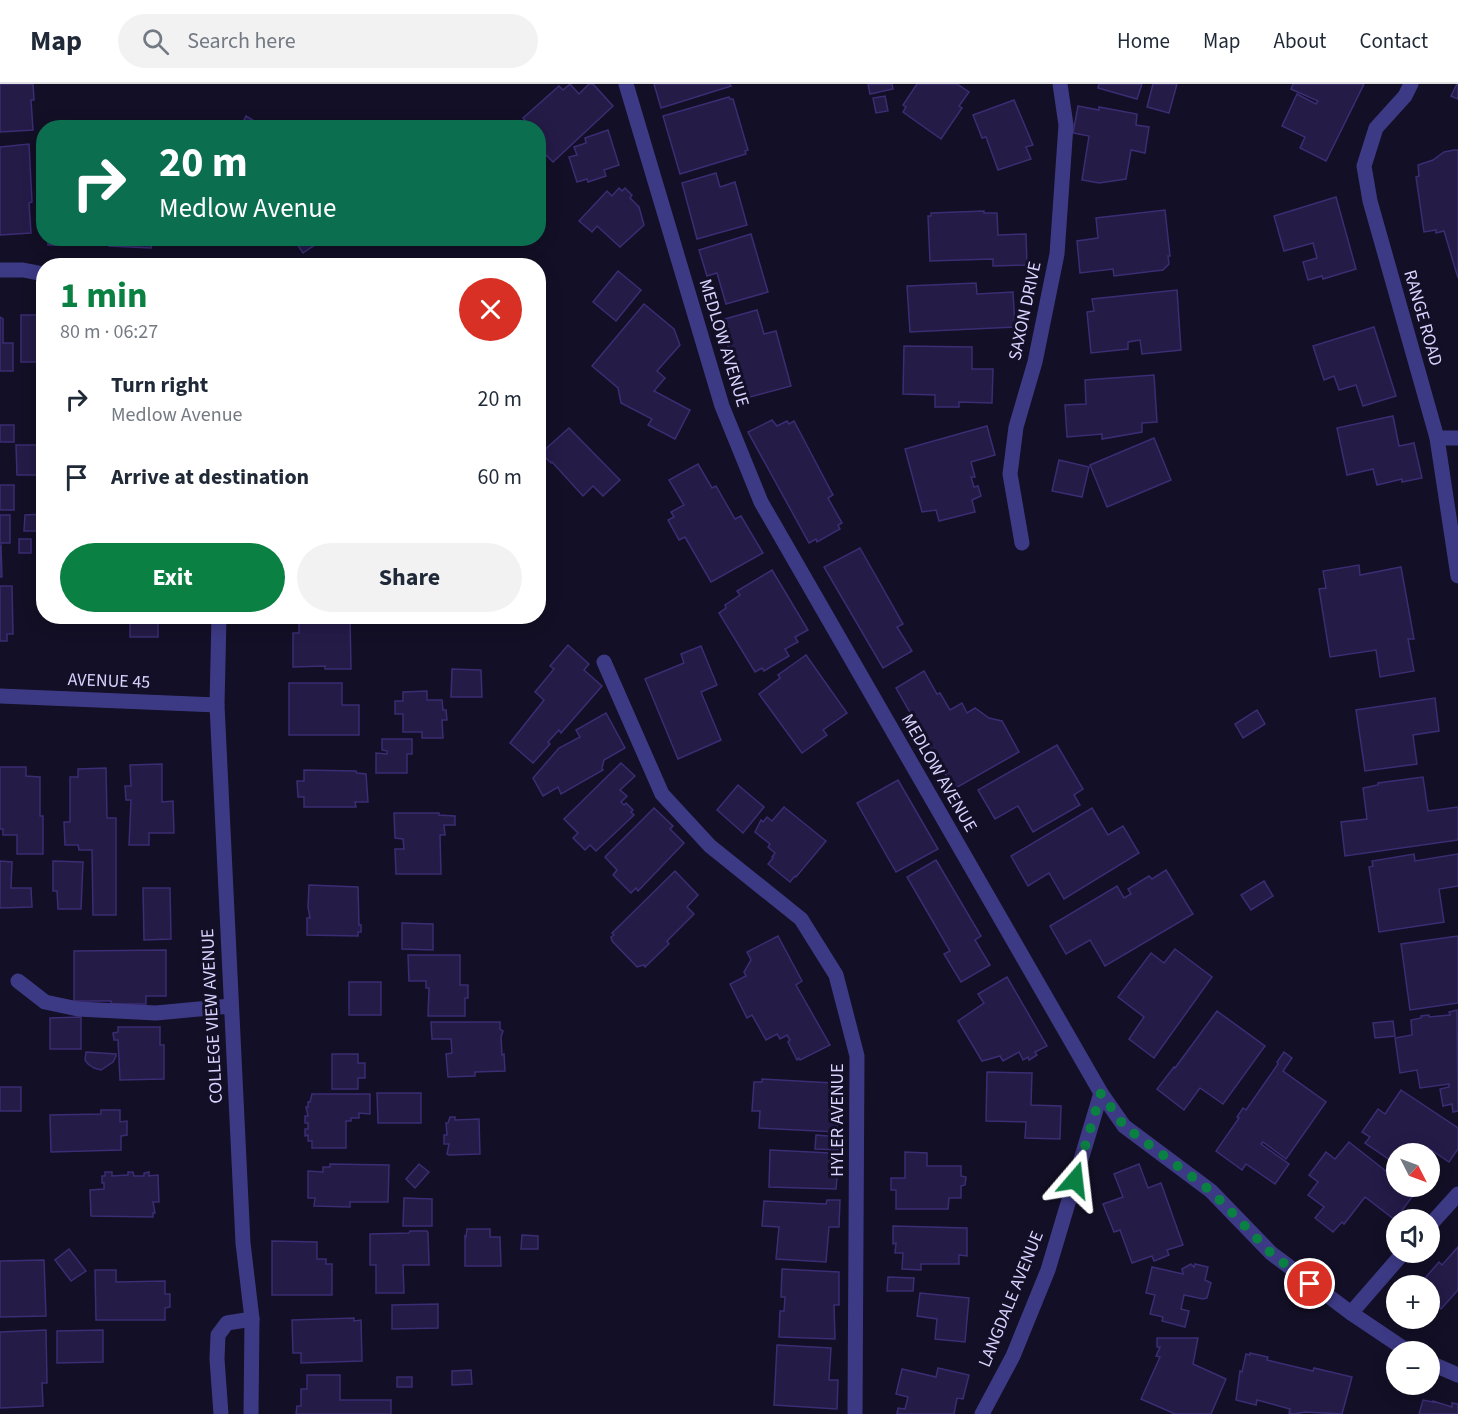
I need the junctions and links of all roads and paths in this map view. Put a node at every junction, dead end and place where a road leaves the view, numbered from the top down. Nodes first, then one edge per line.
1 (626, 84) edge
2 (1060, 84) edge
3 (1411, 84) edge
4 (0, 270) edge
5 (36, 272) edge
6 (1437, 438) junction
7 (1458, 438) edge
8 (1022, 543) dead end
9 (1458, 576) edge
10 (219, 624) edge
11 (604, 662) dead end
12 (0, 696) edge
13 (217, 705) junction
14 (18, 981) dead end
15 (231, 1006) junction
16 (1101, 1093) junction
17 (1458, 1194) edge
18 (1440, 1214) edge
19 (1394, 1263) edge
20 (1351, 1313) junction
21 (252, 1319) junction
22 (1393, 1341) edge
23 (1440, 1367) edge
24 (1458, 1375) edge
25 (221, 1414) edge
26 (251, 1414) edge
27 (855, 1414) edge
28 (982, 1414) edge

1 - 16 street, MEDLOW AVENUE
2 - 8 street, SAXON DRIVE
3 - 6 street, RANGE ROAD
4 - 5 street
6 - 7 street
6 - 9 street, RANGE ROAD
10 - 13 street, COLLEGE VIEW AVENUE
11 - 27 street, HYLER AVENUE
12 - 13 street, AVENUE 45
13 - 15 street, COLLEGE VIEW AVENUE
14 - 15 street
15 - 21 street, COLLEGE VIEW AVENUE
16 - 20 street, MEDLOW AVENUE
16 - 28 street, LANGDALE AVENUE
17 - 18 street
19 - 20 street
20 - 22 street, MEDLOW AVENUE
21 - 25 street
21 - 26 street, COLLEGE VIEW AVENUE
23 - 24 street

